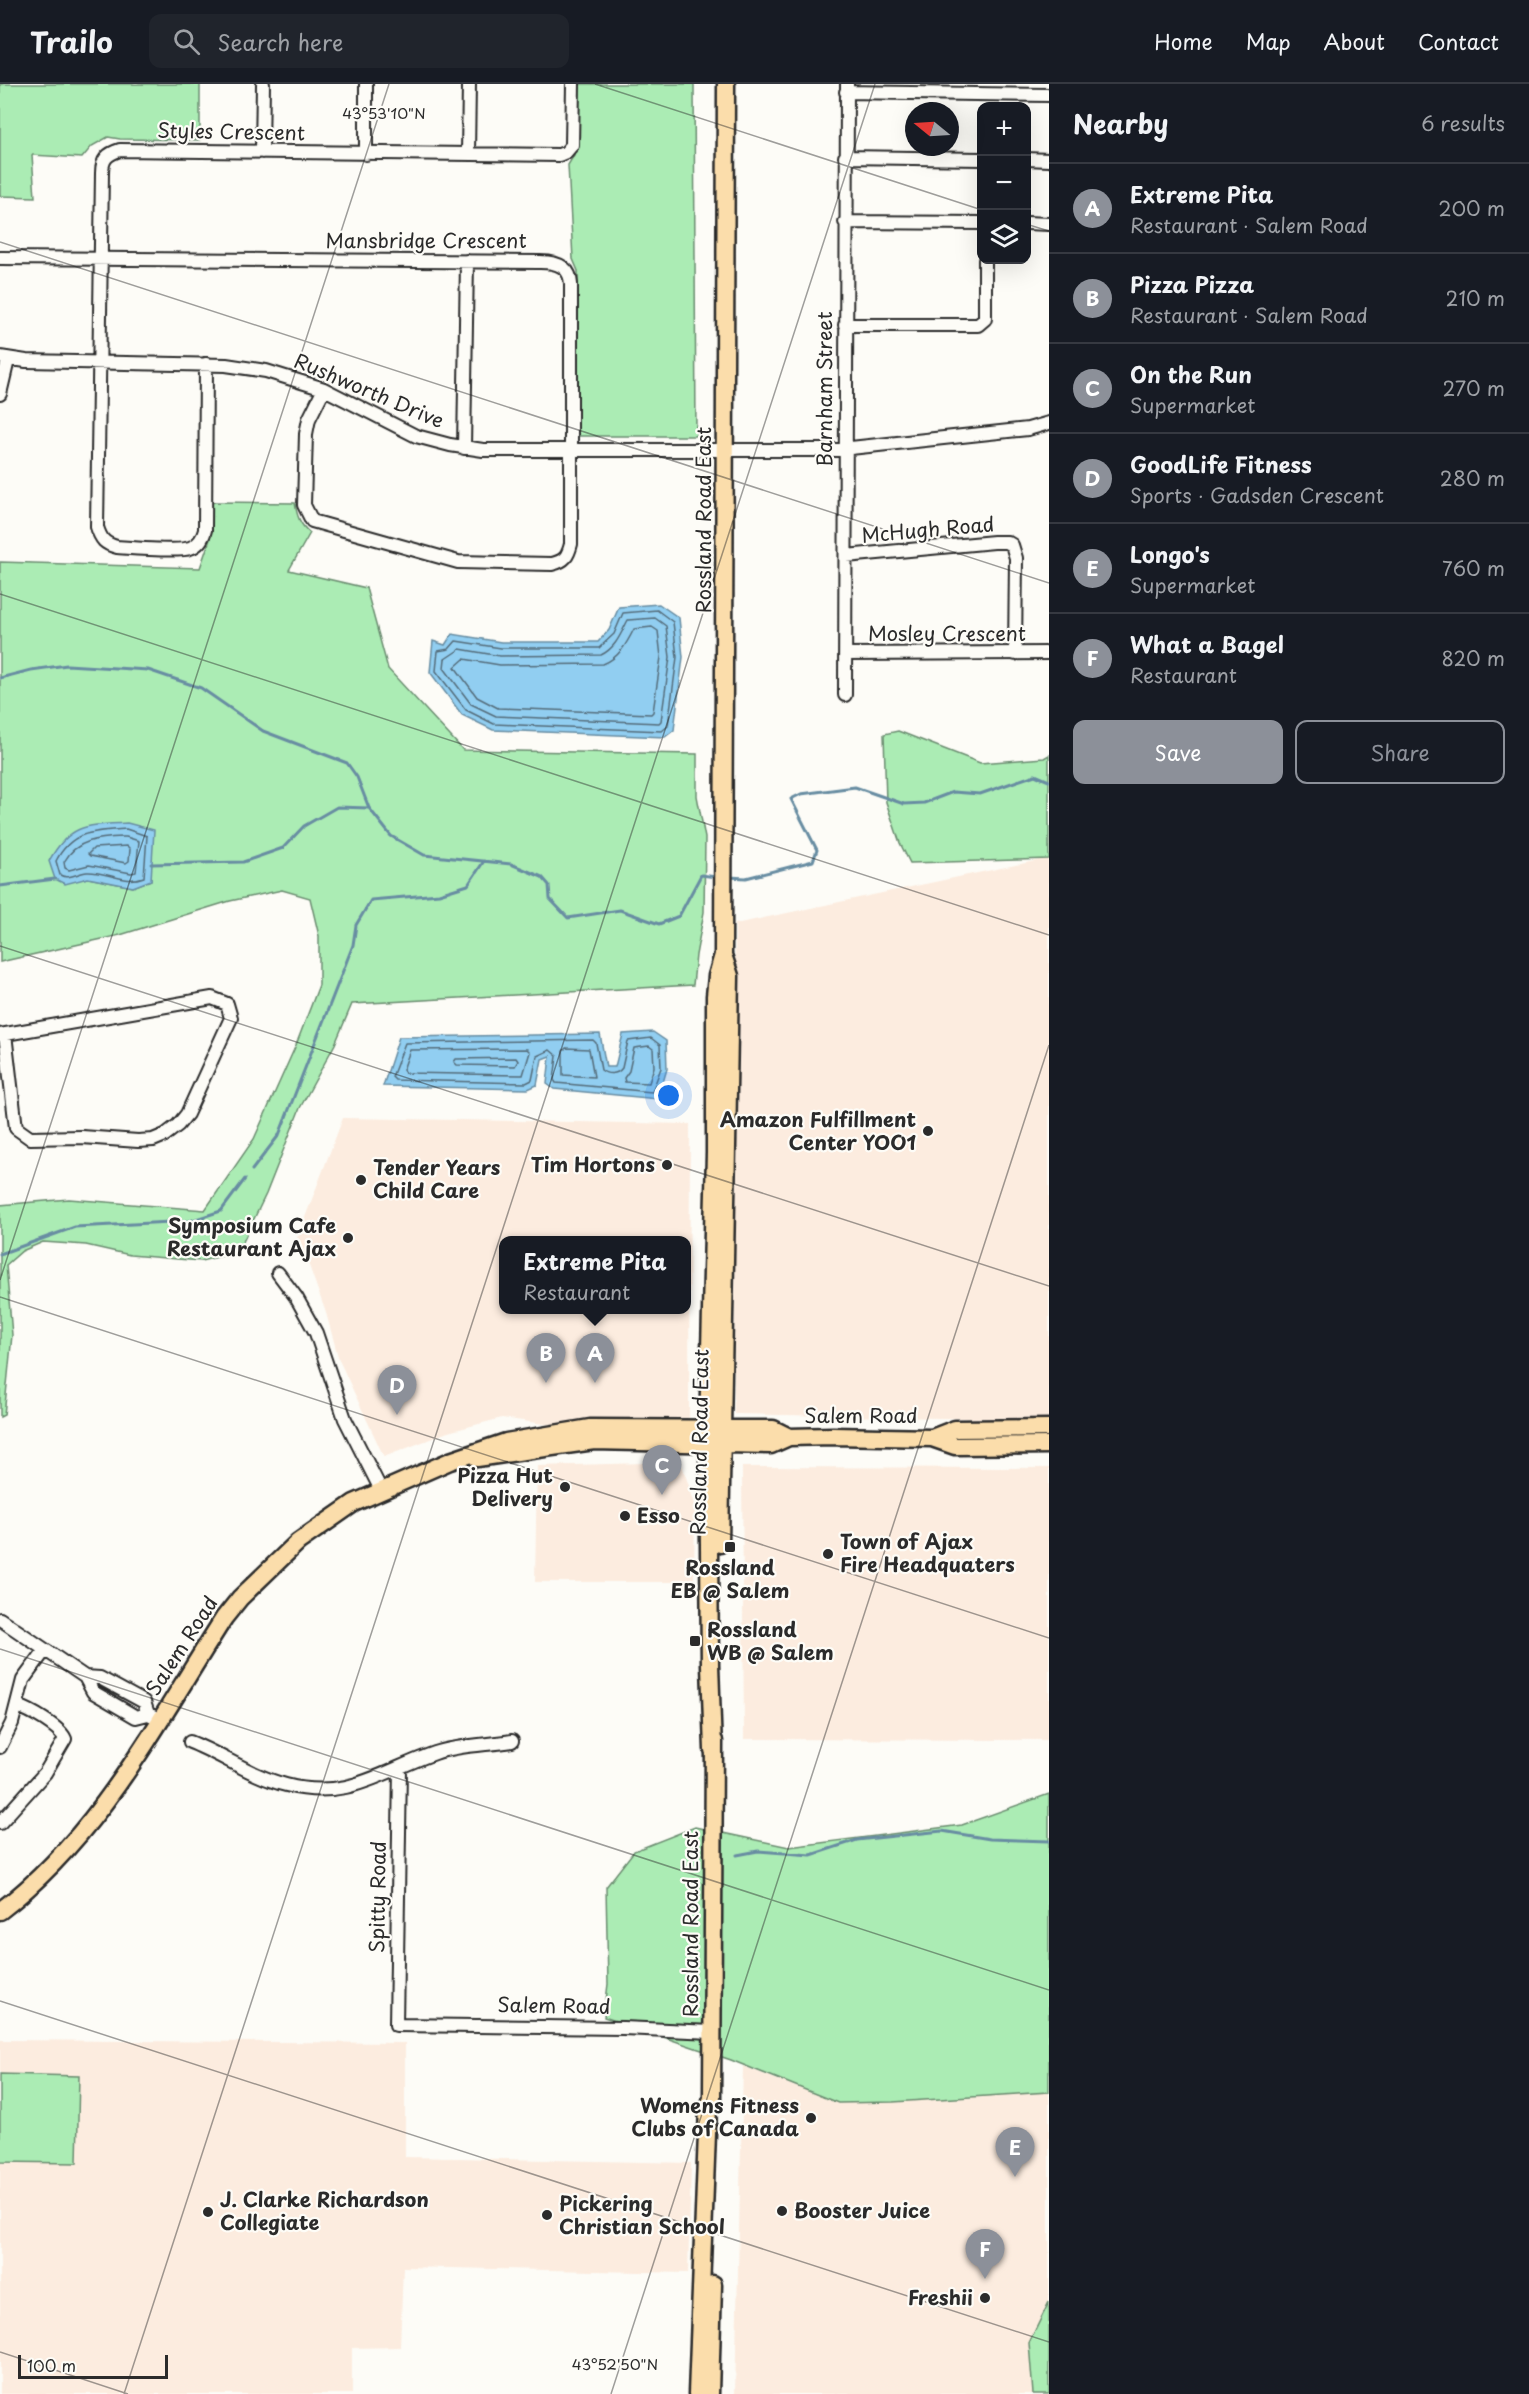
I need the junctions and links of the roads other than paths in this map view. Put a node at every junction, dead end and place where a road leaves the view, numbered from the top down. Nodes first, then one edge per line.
1 (263, 84) edge
2 (366, 84) edge
3 (469, 84) edge
4 (573, 84) edge
5 (726, 84) edge
6 (847, 88) edge
7 (1049, 95) edge
8 (262, 152) junction
9 (366, 154) junction
10 (468, 154) junction
11 (845, 157) junction
12 (977, 159) edge
13 (1031, 159) edge
14 (1049, 160) edge
15 (845, 222) junction
16 (977, 223) edge
17 (1031, 223) edge
18 (1049, 224) edge
19 (0, 258) edge
20 (101, 258) junction
21 (467, 261) junction
22 (985, 264) edge
23 (845, 325) junction
24 (4, 358) edge
25 (100, 363) junction
26 (206, 364) junction
27 (324, 389) junction
28 (0, 394) edge
29 (1048, 425) edge
30 (464, 448) junction
31 (845, 449) junction
32 (570, 450) junction
33 (725, 451) junction
34 (846, 556) junction
35 (1049, 653) edge
36 (845, 654) junction
37 (1015, 654) junction
38 (845, 694) dead end
39 (2, 1034) edge
40 (278, 1273) dead end
41 (1049, 1428) edge
42 (715, 1436) junction
43 (932, 1438) junction
44 (1049, 1445) edge
45 (381, 1490) junction
46 (0, 1619) edge
47 (45, 1650) junction
48 (17, 1706) junction
49 (154, 1717) junction
50 (512, 1741) dead end
51 (190, 1742) dead end
52 (0, 1747) edge
53 (400, 1768) junction
54 (0, 1823) edge
55 (0, 1911) edge
56 (396, 2025) joint
57 (712, 2032) junction
58 (711, 2099) junction
59 (697, 2394) edge
60 (710, 2394) edge

1 - 8 street
2 - 9 street
3 - 10 street
4 - 10 street, Styles Crescent
5 - 33 main road, Rossland Road East
6 - 7 street
6 - 11 street, Barnham Street
8 - 9 street, Styles Crescent
8 - 20 street, Styles Crescent
9 - 10 street, Styles Crescent
11 - 12 street
11 - 15 street, Barnham Street
13 - 14 street
15 - 16 street
15 - 23 street, Barnham Street
17 - 18 street
19 - 20 street, Mansbridge Crescent
20 - 21 street, Mansbridge Crescent
20 - 25 street, Styles Crescent
21 - 30 street
21 - 32 street, Mansbridge Crescent
22 - 23 street
23 - 31 street, Barnham Street
24 - 25 street, Rushworth Drive
24 - 28 street
25 - 26 street, Rushworth Drive
25 - 26 street, Styles Crescent
26 - 27 street, Rushworth Drive
27 - 30 street, Rushworth Drive
27 - 32 street
29 - 31 street, Rushworth Drive
30 - 32 street, Rushworth Drive
31 - 33 street, Rushworth Drive
31 - 34 street, Barnham Street
32 - 33 street, Rushworth Drive
33 - 42 main road, Rossland Road East
34 - 36 street, Barnham Street
34 - 37 street, McHugh Road
35 - 37 street, Mosley Crescent
36 - 37 street, Mosley Crescent
36 - 38 street, Barnham Street
39 - 39 street
40 - 45 street
41 - 43 main road, Salem Road
42 - 43 main road, Salem Road
42 - 45 main road, Salem Road
42 - 57 main road, Rossland Road East
43 - 44 main road, Salem Road
45 - 49 main road, Salem Road
46 - 47 street
47 - 48 street
47 - 49 street
48 - 52 street
48 - 54 street
49 - 55 main road, Salem Road
50 - 53 street
51 - 53 street
53 - 56 street, Spitty Road
56 - 57 street, Salem Road
57 - 58 main road, Rossland Road East
58 - 59 main road, Rossland Road East
58 - 60 main road, Rossland Road East

